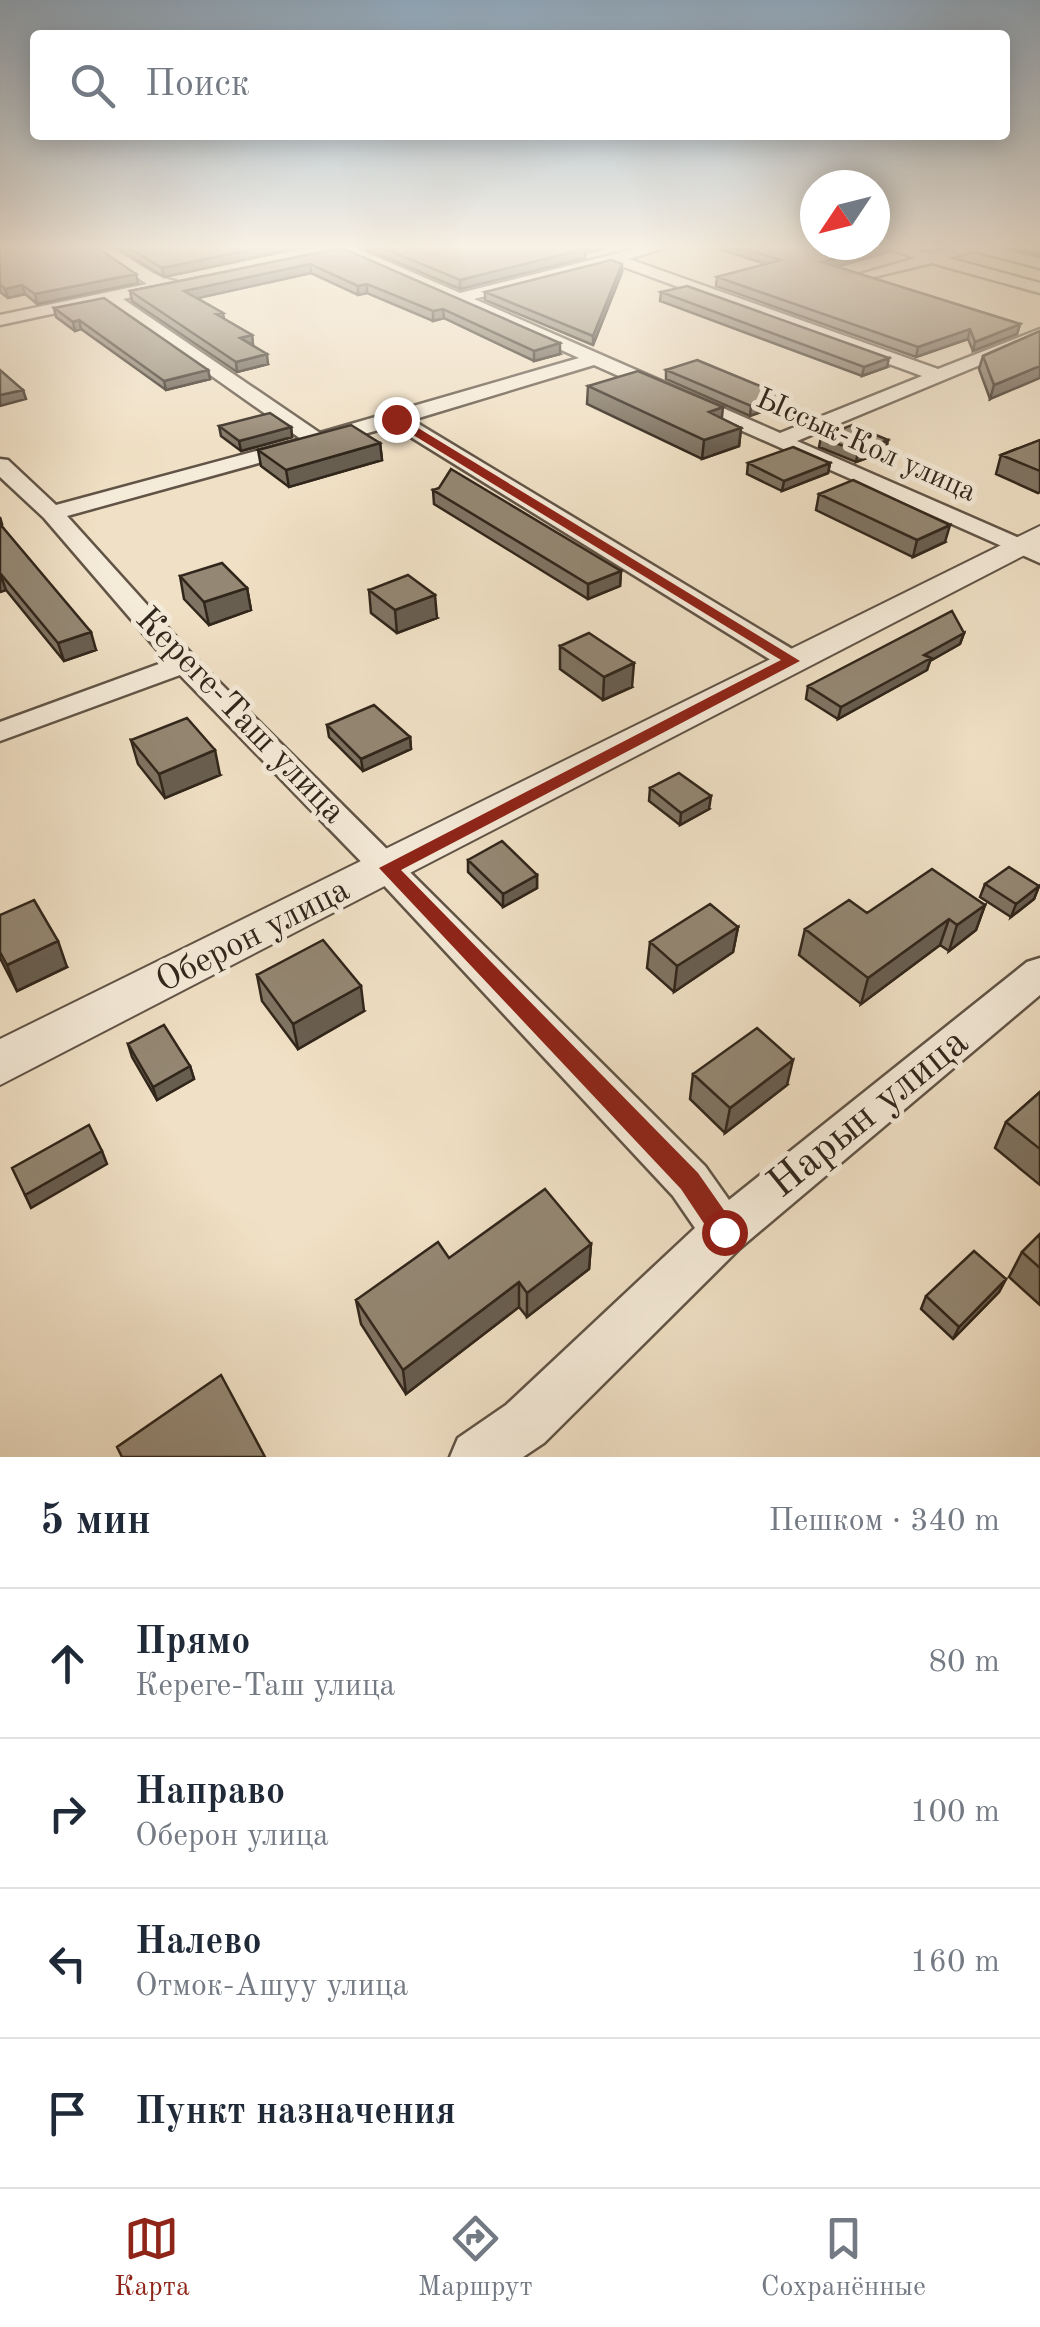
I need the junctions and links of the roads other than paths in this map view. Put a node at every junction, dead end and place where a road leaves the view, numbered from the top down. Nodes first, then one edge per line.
1 (32, 313) edge
2 (133, 313) edge
3 (493, 313) edge
4 (765, 313) edge
5 (0, 320) edge
6 (1040, 334) edge
7 (596, 359) junction
8 (939, 376) junction
9 (396, 419) junction
10 (316, 440) junction
11 (779, 441) junction
12 (0, 465) edge
13 (52, 513) junction
14 (1033, 546) edge
15 (792, 661) junction
16 (185, 664) junction
17 (0, 732) edge
18 (389, 868) junction
19 (1040, 974) edge
20 (0, 1063) edge
21 (724, 1232) junction
22 (477, 1457) edge

1 - 5 street
2 - 10 street
3 - 7 street, Ыссык-Кол улица
4 - 8 street
6 - 8 street
7 - 9 street
7 - 11 street, Ыссык-Кол улица
8 - 11 street
9 - 10 street
9 - 15 street
10 - 13 street
11 - 14 street, Ыссык-Кол улица
12 - 13 street, Кереге-Таш улица
13 - 16 street, Кереге-Таш улица
14 - 15 street, Оберон улица
15 - 18 street, Оберон улица
16 - 17 street
16 - 18 street, Кереге-Таш улица
18 - 20 street, Оберон улица
18 - 21 street, Кереге-Таш улица
19 - 21 street, Нарын улица
21 - 22 street, Нарын улица

